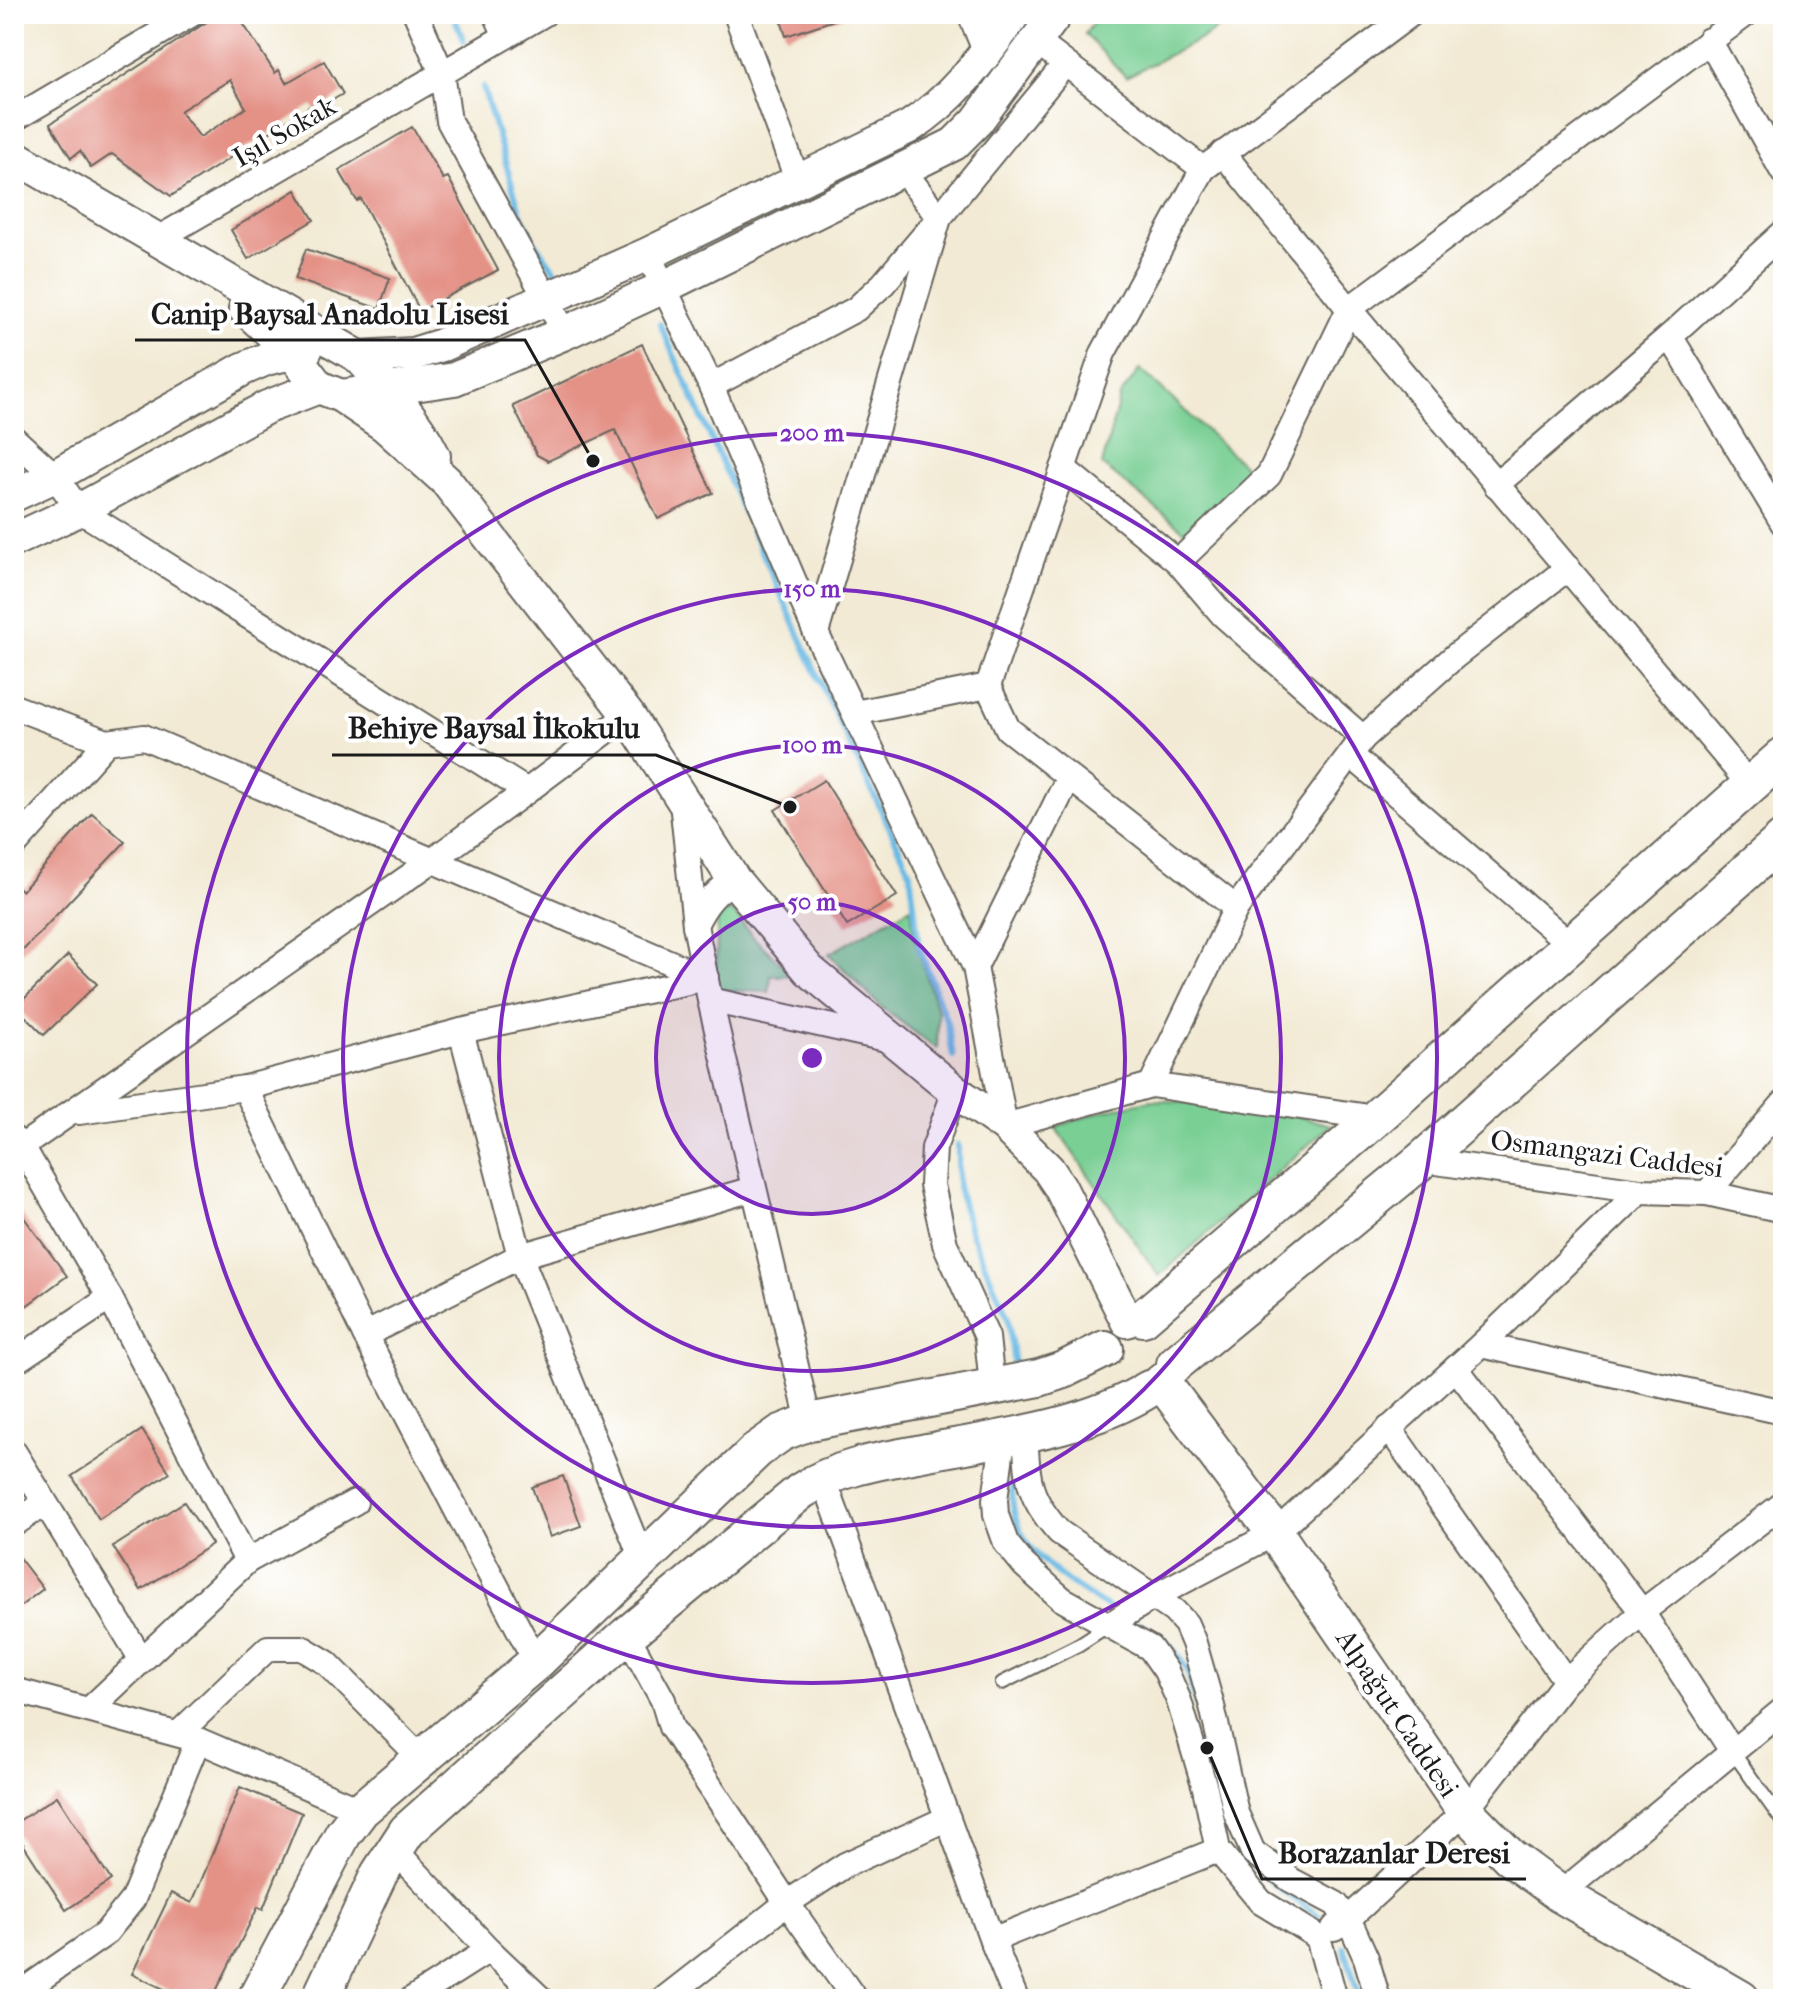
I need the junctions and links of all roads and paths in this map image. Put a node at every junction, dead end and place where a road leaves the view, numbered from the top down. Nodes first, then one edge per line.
1 (192, 14) edge
2 (416, 14) edge
3 (544, 14) edge
4 (736, 14) edge
5 (970, 14) edge
6 (1014, 14) edge
7 (1056, 14) edge
8 (1411, 14) edge
9 (1746, 14) edge
10 (501, 25) edge
11 (1709, 40) junction
12 (1036, 41) junction
13 (986, 53) junction
14 (1065, 64) junction
15 (442, 73) junction
16 (14, 119) edge
17 (1223, 153) junction
18 (14, 156) edge
19 (1203, 169) junction
20 (903, 170) junction
21 (1783, 172) edge
22 (797, 179) junction
23 (939, 218) junction
24 (1783, 233) edge
25 (156, 240) junction
26 (648, 254) junction
27 (664, 287) junction
28 (238, 296) junction
29 (546, 300) junction
30 (1349, 309) junction
31 (565, 333) junction
32 (1670, 336) junction
33 (291, 351) junction
34 (348, 352) junction
35 (243, 369) junction
36 (454, 379) junction
37 (711, 386) junction
38 (390, 390) junction
39 (330, 391) junction
40 (14, 439) edge
41 (426, 439) junction
42 (1063, 468) junction
43 (55, 476) junction
44 (446, 481) junction
45 (1496, 485) junction
46 (14, 495) edge
47 (79, 510) junction
48 (1783, 523) edge
49 (14, 540) edge
50 (1178, 562) junction
51 (1568, 568) junction
52 (816, 633) junction
53 (988, 686) junction
54 (14, 707) edge
55 (855, 713) junction
56 (628, 715) junction
57 (107, 742) junction
58 (1358, 747) junction
59 (1783, 756) edge
60 (1069, 777) junction
61 (1750, 785) junction
62 (527, 791) junction
63 (682, 800) junction
64 (1783, 839) edge
65 (14, 846) edge
66 (433, 860) junction
67 (734, 880) junction
68 (1236, 908) junction
69 (695, 925) junction
70 (1570, 944) junction
71 (975, 967) junction
72 (708, 989) junction
73 (461, 1031) junction
74 (891, 1040) junction
75 (1151, 1085) junction
76 (245, 1088) junction
77 (955, 1091) junction
78 (1783, 1104) edge
79 (73, 1113) junction
80 (1376, 1118) junction
81 (1005, 1126) junction
82 (16, 1151) edge
83 (1422, 1160) junction
84 (753, 1189) junction
85 (1640, 1191) junction
86 (1707, 1193) junction
87 (1783, 1210) edge
88 (520, 1256) junction
89 (110, 1298) junction
90 (1125, 1329) junction
91 (365, 1335) junction
92 (1481, 1345) junction
93 (14, 1362) edge
94 (1456, 1368) junction
95 (1162, 1378) junction
96 (992, 1385) junction
97 (1783, 1412) edge
98 (809, 1422) junction
99 (1389, 1428) junction
100 (1013, 1435) junction
101 (14, 1452) edge
102 (823, 1477) junction
103 (355, 1502) dead end
104 (45, 1503) junction
105 (1783, 1504) edge
106 (14, 1524) edge
107 (1275, 1533) junction
108 (247, 1561) junction
109 (643, 1561) junction
110 (1153, 1597) junction
111 (1642, 1612) junction
112 (1109, 1625) junction
113 (627, 1635) junction
114 (142, 1660) junction
115 (536, 1662) junction
116 (1566, 1681) junction
117 (1002, 1683) dead end
118 (14, 1690) edge
119 (90, 1709) junction
120 (1783, 1710) edge
121 (188, 1737) junction
122 (1732, 1751) junction
123 (422, 1759) junction
124 (361, 1810) junction
125 (1465, 1811) junction
126 (948, 1818) junction
127 (1783, 1822) edge
128 (394, 1849) junction
129 (1218, 1850) junction
130 (1560, 1894) junction
131 (787, 1903) junction
132 (1347, 1920) junction
133 (1318, 1937) junction
134 (992, 1940) junction
135 (489, 1950) junction
136 (14, 1997) edge
137 (852, 1998) edge
138 (256, 1999) edge
139 (320, 1999) edge
140 (412, 1999) edge
141 (541, 1999) edge
142 (664, 1999) edge
143 (1016, 1999) edge
144 (1335, 1999) edge
145 (1378, 1999) edge
146 (1741, 1999) edge

1 - 16 street
2 - 15 street
3 - 10 street, Işıl Sokak
4 - 22 street
5 - 13 street
6 - 13 main road
7 - 12 main road
8 - 17 street
9 - 11 street
10 - 15 street, Işıl Sokak
11 - 21 street
11 - 30 street
12 - 14 street
12 - 20 main road
13 - 22 main road
14 - 19 street
14 - 23 street
15 - 25 street, Işıl Sokak
15 - 29 street
17 - 19 street
17 - 30 street
18 - 25 main road
19 - 42 street
20 - 23 street
20 - 27 main road
22 - 26 main road
23 - 37 street
23 - 52 street
24 - 32 street
25 - 28 main road
26 - 27 street
26 - 29 main road
27 - 31 main road
27 - 37 street
28 - 33 main road
28 - 34 main road
28 - 35 main road
29 - 31 street
29 - 34 main road
30 - 45 street
30 - 50 street
31 - 36 main road
32 - 45 street
32 - 48 street
33 - 34 main road
33 - 35 main road
33 - 39 main road
34 - 38 main road
35 - 43 main road
36 - 38 main road
36 - 41 main road
37 - 52 street
38 - 39 main road
38 - 41 main road
39 - 44 main road
39 - 47 main road
40 - 43 street
41 - 44 main road
42 - 50 street
42 - 53 street
43 - 46 main road
43 - 47 street
44 - 56 main road
45 - 51 street
47 - 49 main road
47 - 62 street
50 - 58 street
51 - 58 street
51 - 61 street
52 - 55 street
53 - 55 street
53 - 60 street
54 - 57 street
55 - 71 street
56 - 62 street
56 - 63 main road
57 - 65 street
57 - 66 street
58 - 68 street
58 - 70 street
59 - 61 main road
60 - 68 street
60 - 71 street
61 - 70 main road
62 - 66 street
63 - 67 main road
63 - 69 street
64 - 83 main road
66 - 72 street
66 - 79 street
67 - 69 street
67 - 74 main road
68 - 75 street
69 - 72 street
70 - 80 main road
71 - 81 street
72 - 73 street
72 - 74 street
72 - 84 street
73 - 76 street
73 - 88 street
74 - 77 main road
75 - 80 street
75 - 81 street
76 - 79 street
76 - 91 street
77 - 81 main road
77 - 96 street
78 - 86 street
79 - 82 street
80 - 90 main road
81 - 90 main road
82 - 89 street
83 - 85 street, Osmangazi Caddesi
83 - 95 main road
84 - 88 street
84 - 98 street
85 - 86 street, Osmangazi Caddesi
85 - 92 street
86 - 87 street, Osmangazi Caddesi
88 - 91 street
88 - 109 street
89 - 93 street
89 - 108 street
90 - 95 main road
90 - 95 main road
90 - 96 main road
91 - 115 street
92 - 94 street
92 - 97 street
94 - 99 street
94 - 111 street
95 - 100 main road
95 - 107 main road, Alpağut Caddesi
96 - 98 main road
98 - 109 main road
99 - 107 street
99 - 116 street
100 - 102 main road
100 - 110 street
100 - 112 street
101 - 104 street
102 - 113 main road
102 - 126 street
103 - 108 street
104 - 106 street
104 - 114 street
105 - 111 street
107 - 110 street
107 - 125 main road, Alpağut Caddesi
108 - 114 street
109 - 115 main road
110 - 112 street
110 - 132 street
111 - 116 street
111 - 122 street
112 - 117 lane
112 - 129 street
113 - 128 main road
113 - 131 street
114 - 119 street
115 - 123 main road
116 - 125 street
118 - 119 street
119 - 121 street
120 - 122 street
121 - 123 street
121 - 124 street
121 - 136 street
122 - 127 lane
122 - 130 street
123 - 124 main road
124 - 138 main road
125 - 130 main road, Alpağut Caddesi
125 - 132 street
126 - 131 street
126 - 134 street
128 - 135 street
128 - 139 main road
129 - 133 street
129 - 134 street
130 - 146 main road, Alpağut Caddesi
131 - 137 street
131 - 142 street
132 - 133 street
132 - 145 street
133 - 144 street
134 - 143 street
135 - 140 street
135 - 141 street

